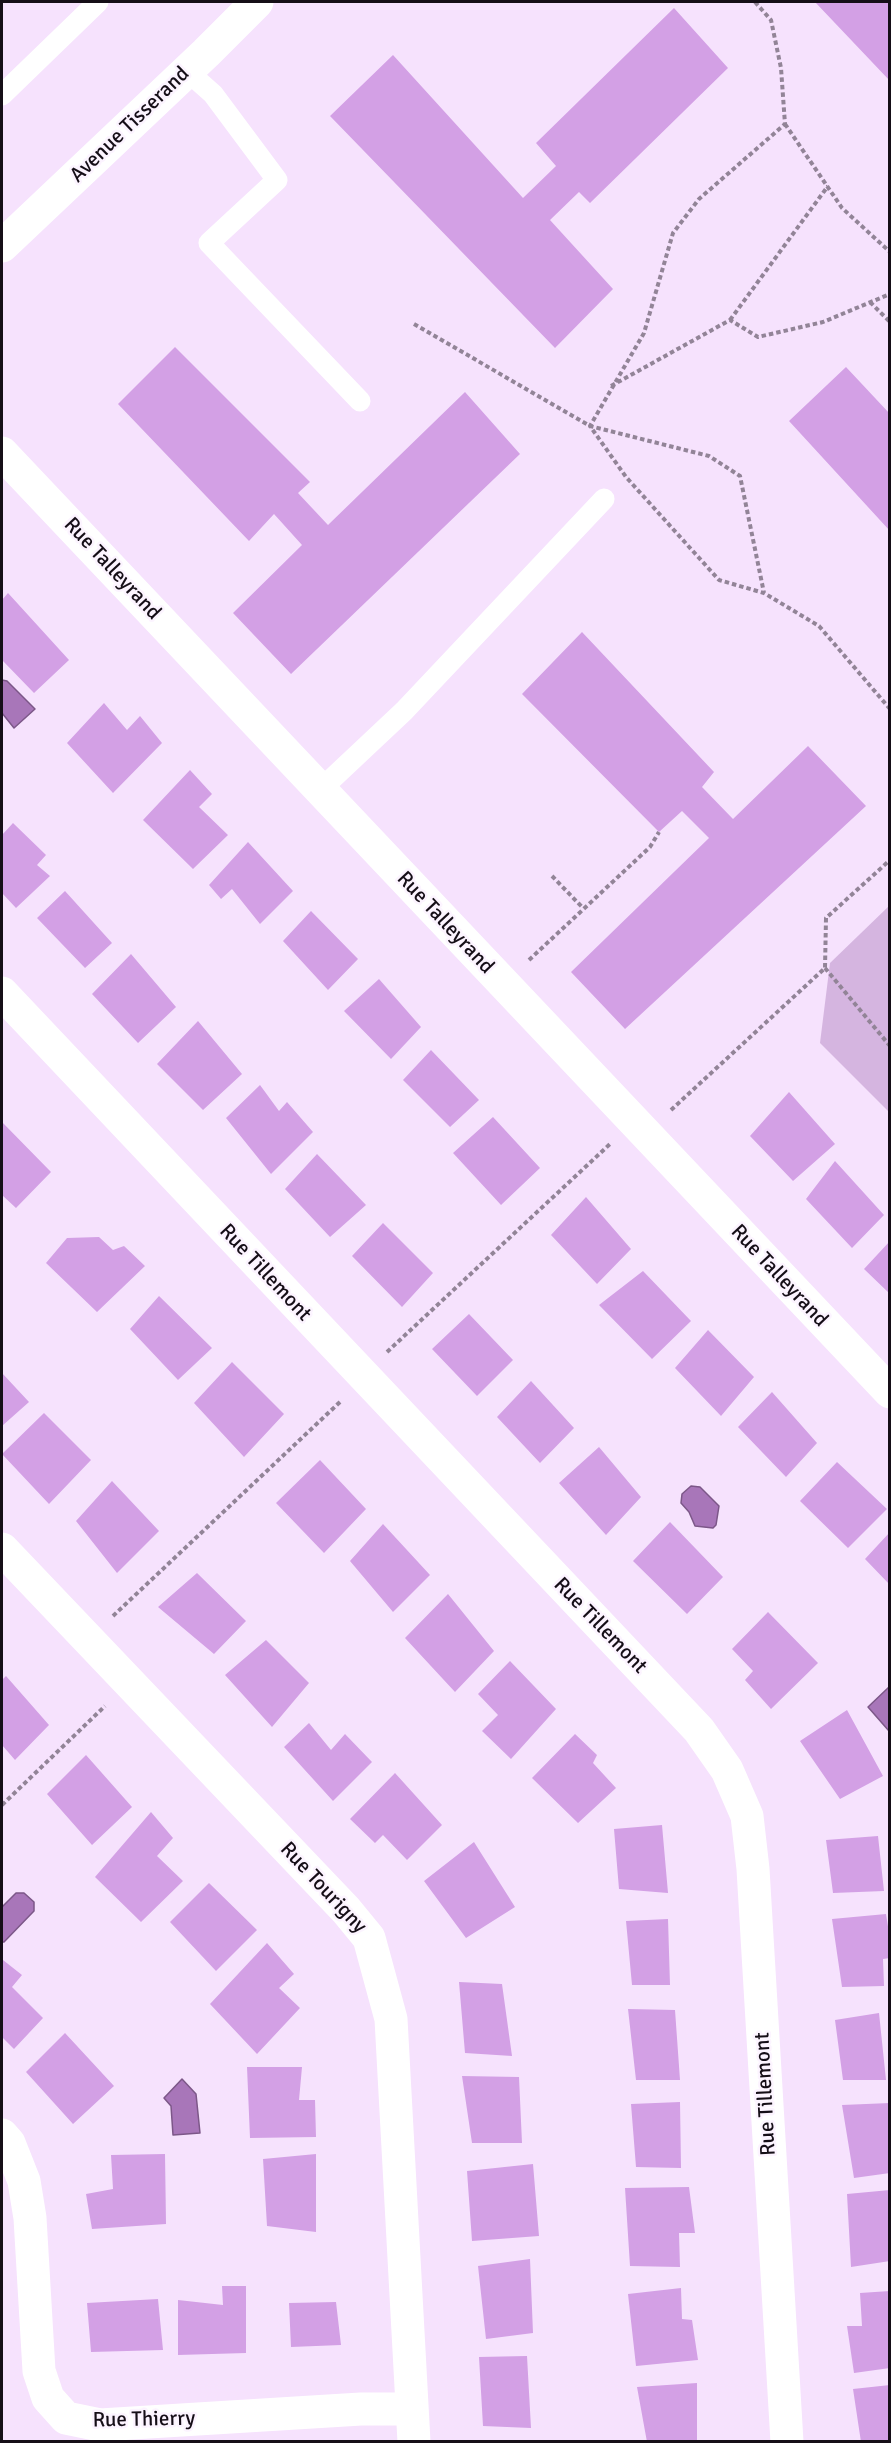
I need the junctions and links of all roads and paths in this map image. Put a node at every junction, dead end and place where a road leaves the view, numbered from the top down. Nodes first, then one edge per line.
1 (98, 2) edge
2 (257, 2) edge
3 (755, 2) edge
4 (187, 71) junction
5 (2, 95) edge
6 (785, 124) junction
7 (828, 186) junction
8 (2, 246) edge
9 (890, 252) edge
10 (890, 294) edge
11 (870, 302) junction
12 (730, 320) junction
13 (890, 322) edge
14 (414, 324) dead end
15 (611, 387) junction
16 (360, 401) dead end
17 (590, 426) junction
18 (2, 453) edge
19 (604, 499) dead end
20 (764, 593) junction
21 (890, 709) edge
22 (320, 790) junction
23 (659, 832) dead end
24 (890, 861) edge
25 (552, 876) dead end
26 (583, 908) junction
27 (524, 965) dead end
28 (825, 968) junction
29 (2, 993) edge
30 (890, 1046) edge
31 (666, 1115) dead end
32 (614, 1140) dead end
33 (380, 1358) dead end
34 (890, 1392) edge
35 (345, 1396) dead end
36 (2, 1549) edge
37 (106, 1623) dead end
38 (111, 1701) dead end
39 (2, 1805) edge
40 (2, 2135) edge
41 (411, 2409) junction
42 (414, 2442) edge
43 (787, 2442) edge

1 - 5 lane
2 - 4 street, Avenue Tisserand
3 - 6 path
4 - 8 street, Avenue Tisserand
4 - 16 lane
6 - 7 path
6 - 15 path
7 - 9 path
7 - 12 path
10 - 11 path
11 - 12 path
11 - 13 path
12 - 15 path
14 - 17 path
15 - 17 path
17 - 20 path
17 - 20 path
18 - 22 street, Rue Talleyrand
19 - 22 lane
20 - 21 path
22 - 34 street, Rue Talleyrand
23 - 26 path
24 - 28 path
25 - 26 path
26 - 27 path
28 - 30 path
28 - 31 path
29 - 43 street, Rue Tillemont
32 - 33 path
35 - 37 path
36 - 41 street, Rue Tourigny
38 - 39 path
40 - 41 street, Rue Thierry
41 - 42 street, Rue Tourigny

